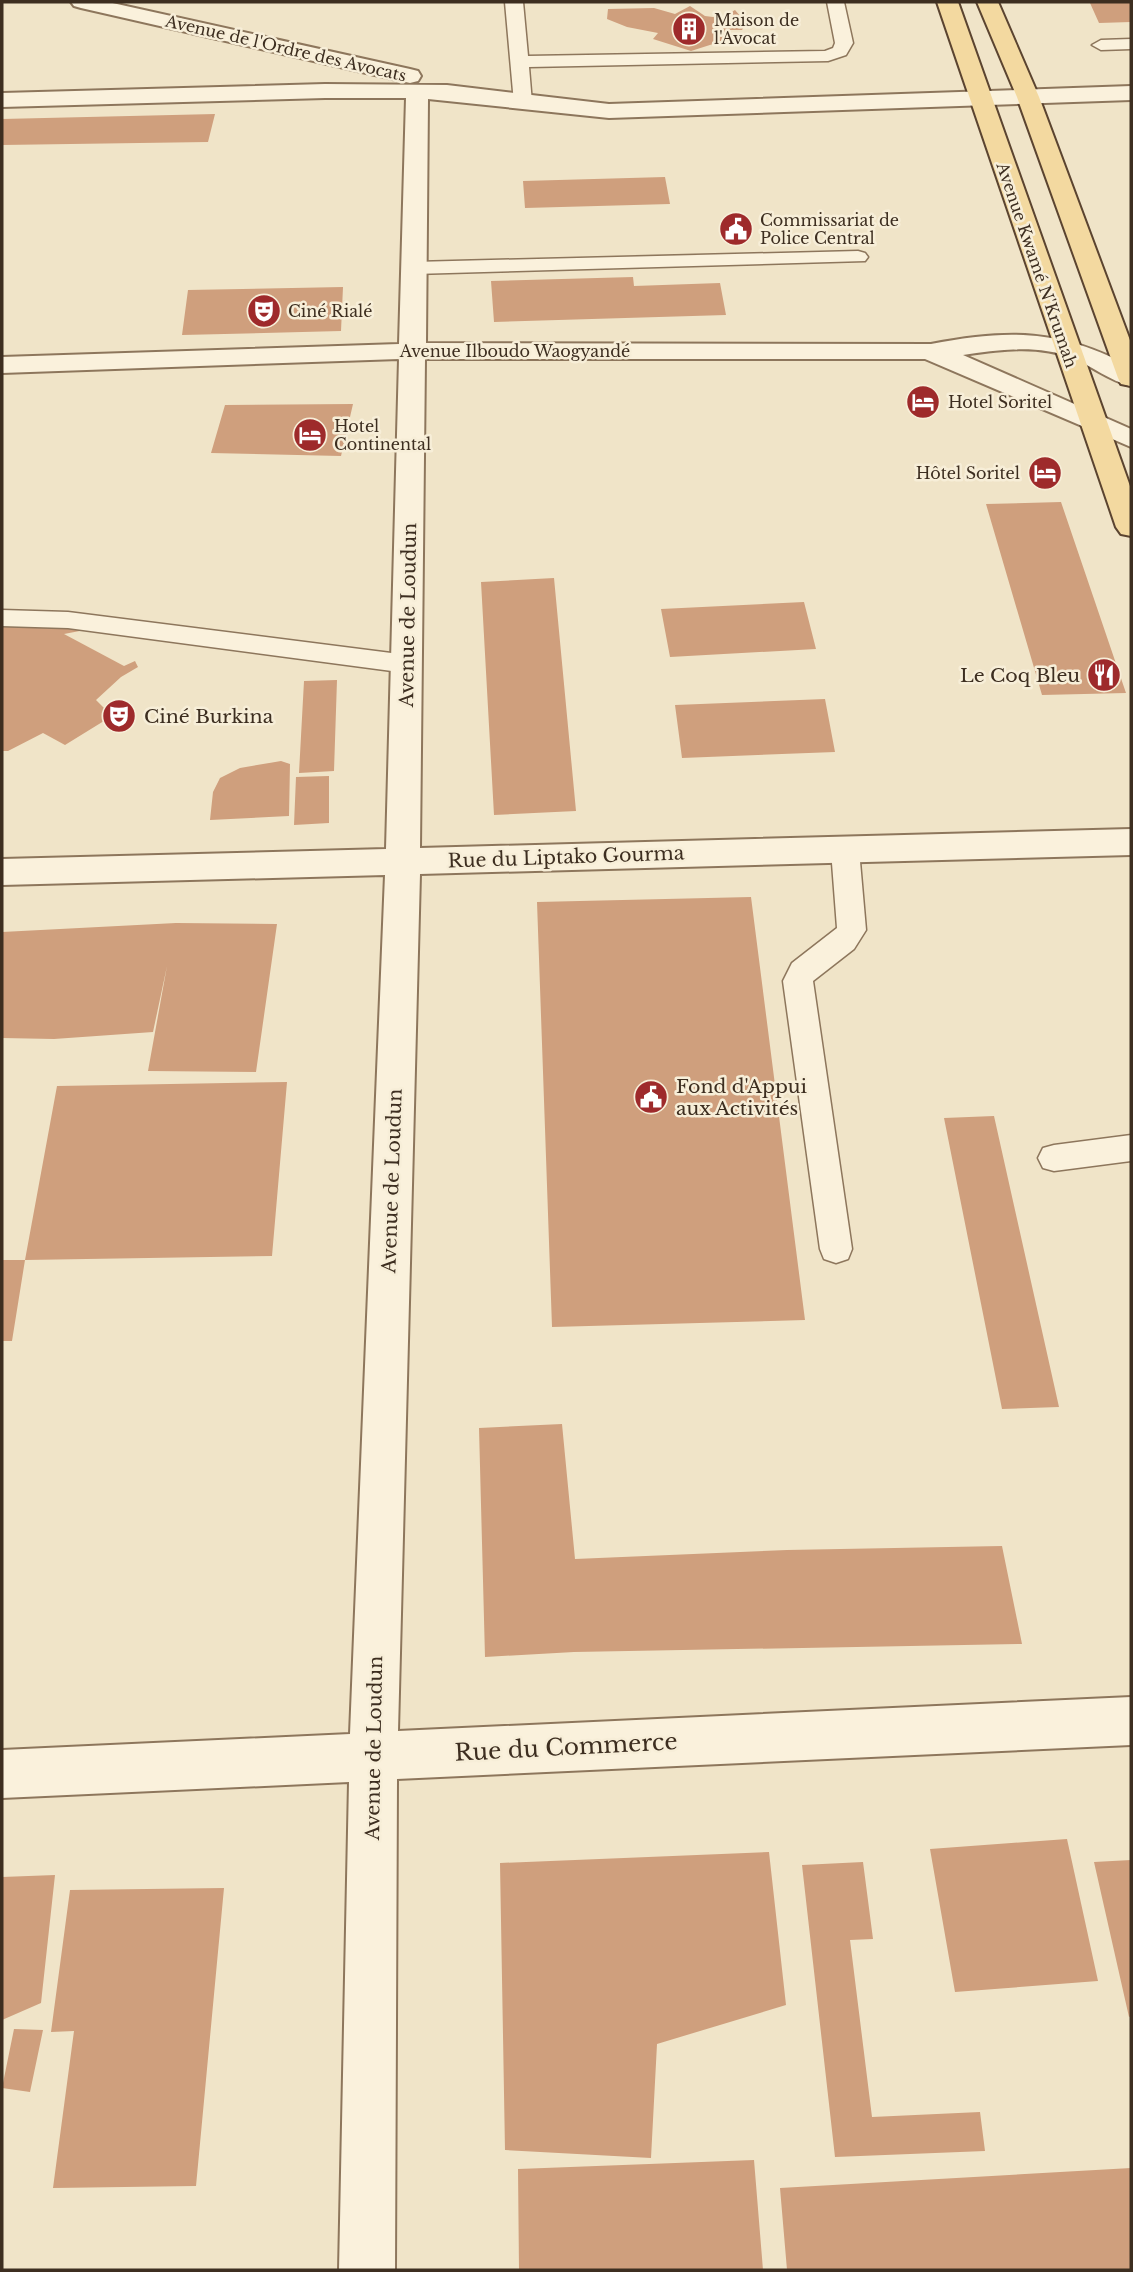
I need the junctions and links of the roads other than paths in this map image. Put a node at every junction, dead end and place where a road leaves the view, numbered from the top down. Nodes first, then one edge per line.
1 (80, 2) edge
2 (514, 2) edge
3 (835, 2) edge
4 (947, 2) edge
5 (988, 2) edge
6 (1131, 44) edge
7 (1101, 45) dead end
8 (519, 62) junction
9 (432, 92) junction
10 (1131, 93) edge
11 (1028, 97) junction
12 (978, 98) junction
13 (2, 100) edge
14 (523, 103) junction
15 (858, 257) dead end
16 (414, 268) junction
17 (1066, 348) junction
18 (413, 351) junction
19 (928, 351) junction
20 (2, 365) edge
21 (1131, 378) edge
22 (1093, 423) junction
23 (1131, 439) edge
24 (1131, 527) edge
25 (2, 618) edge
26 (407, 664) junction
27 (1131, 842) edge
28 (845, 850) junction
29 (403, 862) junction
30 (2, 872) edge
31 (1131, 1148) edge
32 (1054, 1158) dead end
33 (836, 1250) dead end
34 (1131, 1721) edge
35 (373, 1755) junction
36 (2, 1774) edge
37 (367, 2270) edge

1 - 9 street, Avenue de l'Ordre des Avocats
2 - 8 lane
3 - 8 lane
4 - 12 main road, Avenue Kwamé N'Krumah
5 - 11 main road
6 - 7 lane
8 - 14 lane
9 - 13 street
9 - 14 street
9 - 16 street, Avenue de Loudun
10 - 11 street
11 - 12 street
11 - 21 main road
12 - 14 street
12 - 17 main road, Avenue Kwamé N'Krumah
15 - 16 lane
16 - 18 street, Avenue de Loudun
17 - 19 street
17 - 21 street
17 - 22 main road, Avenue Kwamé N'Krumah
18 - 19 street, Avenue Ilboudo Waogyandé
18 - 20 street, Avenue Ilboudo Waogyandé
18 - 26 street, Avenue de Loudun
19 - 22 street, Avenue Ilboudo Waogyandé
22 - 23 street, Avenue Ilboudo Waogyandé
22 - 24 main road, Avenue Kwamé N'Krumah
25 - 26 lane
26 - 29 street, Avenue de Loudun
27 - 28 street, Rue du Liptako Gourma
28 - 29 street, Rue du Liptako Gourma
28 - 33 lane
29 - 30 street, Rue du Liptako Gourma
29 - 35 street, Avenue de Loudun
31 - 32 lane
34 - 35 street, Rue du Commerce
35 - 36 street, Rue du Commerce
35 - 37 street, Avenue de Loudun

